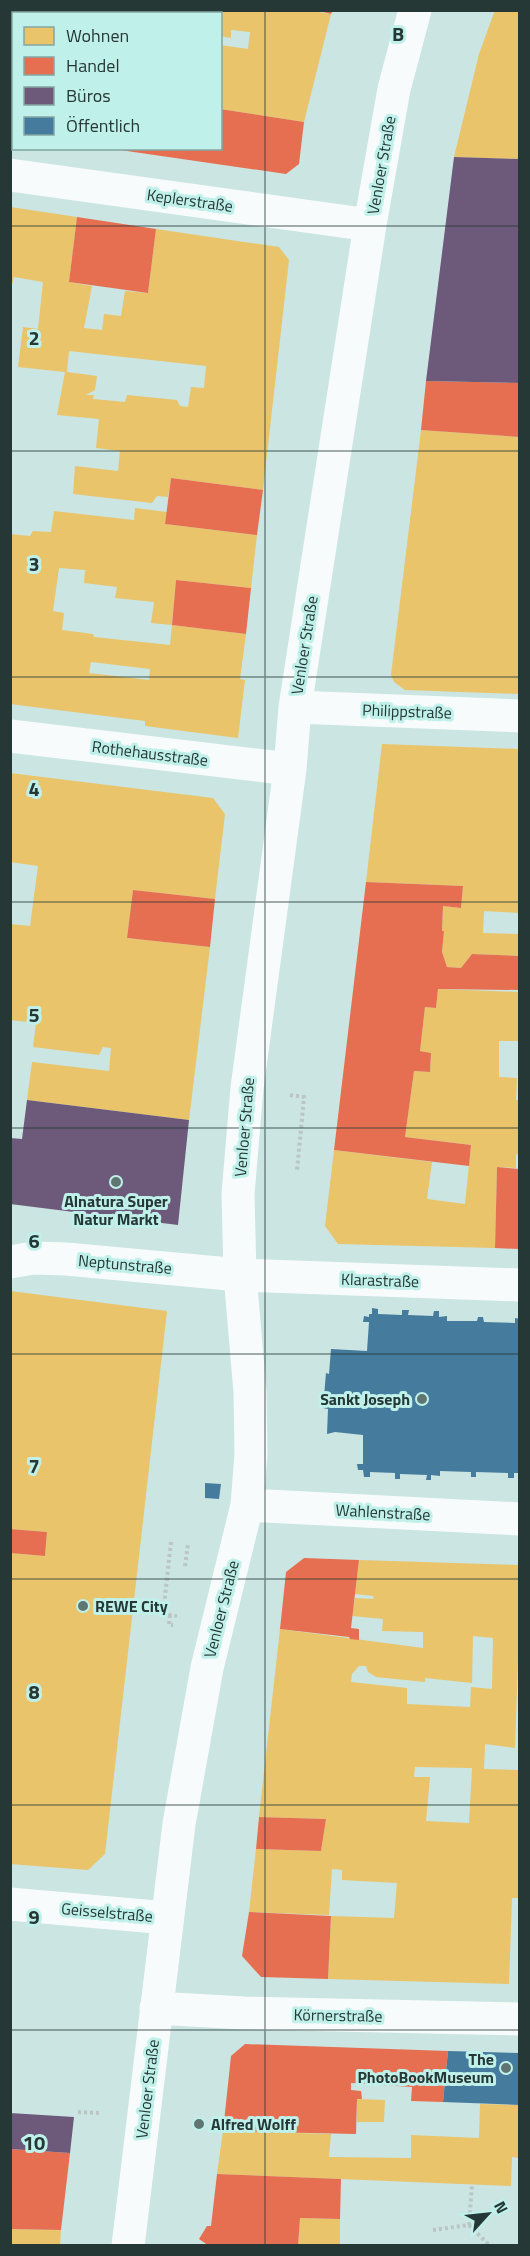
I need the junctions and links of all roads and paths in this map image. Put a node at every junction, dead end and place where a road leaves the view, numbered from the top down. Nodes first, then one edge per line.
1 (415, 10) edge
2 (10, 175) edge
3 (370, 225) junction
4 (295, 707) junction
5 (519, 716) edge
6 (10, 736) edge
7 (290, 769) junction
8 (288, 1102) dead end
9 (297, 1171) dead end
10 (18, 1254) edge
11 (240, 1275) junction
12 (519, 1285) edge
13 (247, 1505) junction
14 (519, 1519) edge
15 (171, 1542) dead end
16 (180, 1612) dead end
17 (10, 1904) edge
18 (167, 1918) junction
19 (156, 2008) junction
20 (519, 2019) edge
21 (472, 2184) dead end
22 (469, 2225) junction
23 (433, 2230) dead end
24 (128, 2246) edge
25 (490, 2246) edge

1 - 3 street, Venloer Straße
2 - 3 street, Keplerstraße
3 - 4 street, Venloer Straße
4 - 5 street, Philippstraße
4 - 7 street, Venloer Straße
6 - 7 street, Rothehausstraße
7 - 11 street, Venloer Straße
8 - 9 path
10 - 11 street, Neptunstraße
11 - 12 street, Klarastraße
11 - 13 street, Venloer Straße
13 - 14 street, Wahlenstraße
13 - 18 street, Venloer Straße
15 - 16 path
17 - 18 street, Geisselstraße
18 - 19 street, Venloer Straße
19 - 20 street, Körnerstraße
19 - 24 street, Venloer Straße
21 - 22 path
22 - 23 path
22 - 25 path

